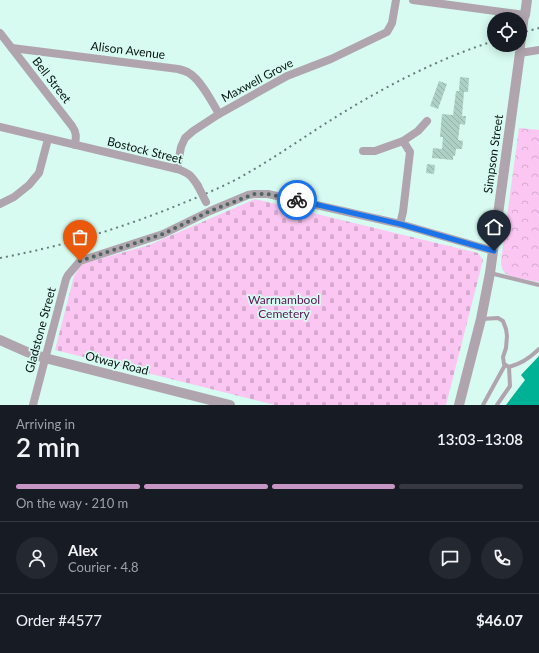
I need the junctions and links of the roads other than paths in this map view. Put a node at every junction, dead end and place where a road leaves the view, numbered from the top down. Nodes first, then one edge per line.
1 (396, 0) edge
2 (413, 0) edge
3 (527, 0) edge
4 (503, 12) edge
5 (525, 12) edge
6 (0, 33) edge
7 (12, 48) junction
8 (539, 50) edge
9 (520, 53) joint
10 (219, 114) junction
11 (427, 121) dead end
12 (0, 127) edge
13 (48, 139) junction
14 (403, 141) junction
15 (75, 145) junction
16 (363, 151) dead end
17 (177, 169) junction
18 (0, 204) edge
19 (210, 211) junction
20 (400, 224) junction
21 (494, 251) junction
22 (490, 273) junction
23 (539, 285) edge
24 (481, 319) junction
25 (0, 340) edge
26 (539, 349) edge
27 (45, 358) junction
28 (507, 366) junction
29 (33, 405) edge
30 (230, 405) edge
31 (459, 405) edge
32 (484, 405) edge
33 (497, 405) edge

1 - 10 street, Maxwell Grove
2 - 4 street
3 - 5 street, Simpson Street
6 - 7 street, Bell Street
7 - 10 street, Alison Avenue
7 - 15 street, Bell Street
8 - 9 street
9 - 21 street, Simpson Street
10 - 17 street, Maxwell Grove
11 - 14 street
12 - 13 street, Bostock Street
13 - 15 street, Bostock Street
13 - 18 street
14 - 16 street
14 - 20 street
15 - 17 street, Bostock Street
17 - 19 street, Bostock Street, bridge
19 - 20 street
19 - 27 street, Gladstone Street
20 - 21 street
21 - 22 street, Simpson Street
22 - 23 lane
22 - 24 street, Simpson Street
24 - 28 lane
24 - 31 street, Simpson Street
25 - 27 street, Otway Road
26 - 28 lane
27 - 29 street, Gladstone Street
27 - 30 street, Otway Road
28 - 32 lane
28 - 33 lane

